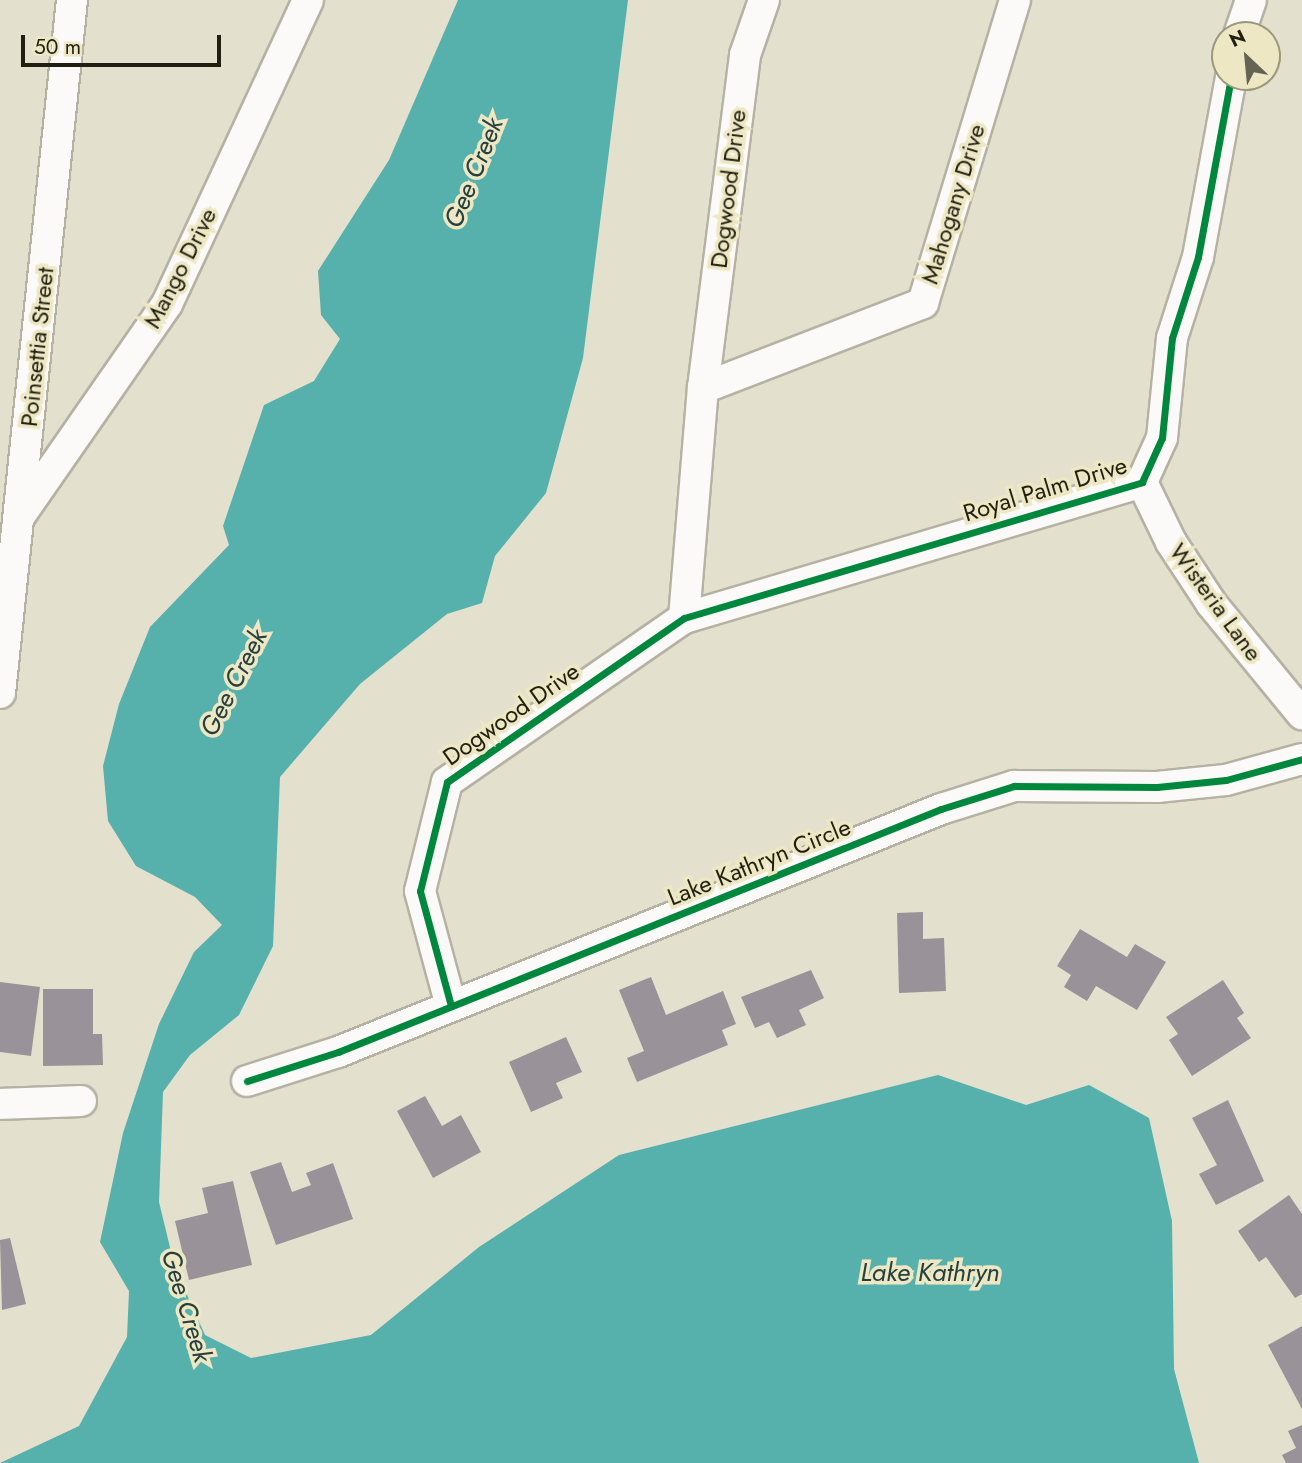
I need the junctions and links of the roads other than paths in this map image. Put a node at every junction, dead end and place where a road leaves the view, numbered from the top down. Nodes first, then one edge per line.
1 (72, 0) edge
2 (308, 0) edge
3 (764, 0) edge
4 (1015, 0) edge
5 (1251, 0) edge
6 (1244, 21) edge
7 (1228, 91) edge
8 (703, 388) junction
9 (1142, 482) junction
10 (19, 517) junction
11 (684, 618) junction
12 (0, 693) edge
13 (1302, 714) edge
14 (1302, 759) edge
15 (451, 1006) junction
16 (247, 1082) dead end
17 (81, 1101) dead end
18 (0, 1104) edge

1 - 10 street, Poinsettia Street
2 - 10 street, Mango Drive
3 - 8 street, Dogwood Drive
4 - 8 street, Mahogany Drive
5 - 6 street
7 - 9 street, Royal Palm Drive
8 - 11 street, Dogwood Drive
9 - 11 street, Royal Palm Drive
9 - 13 street, Wisteria Lane
10 - 12 street, Poinsettia Street
11 - 15 street, Dogwood Drive
14 - 15 street, Lake Kathryn Circle
15 - 16 street, Lake Kathryn Circle
17 - 18 street

